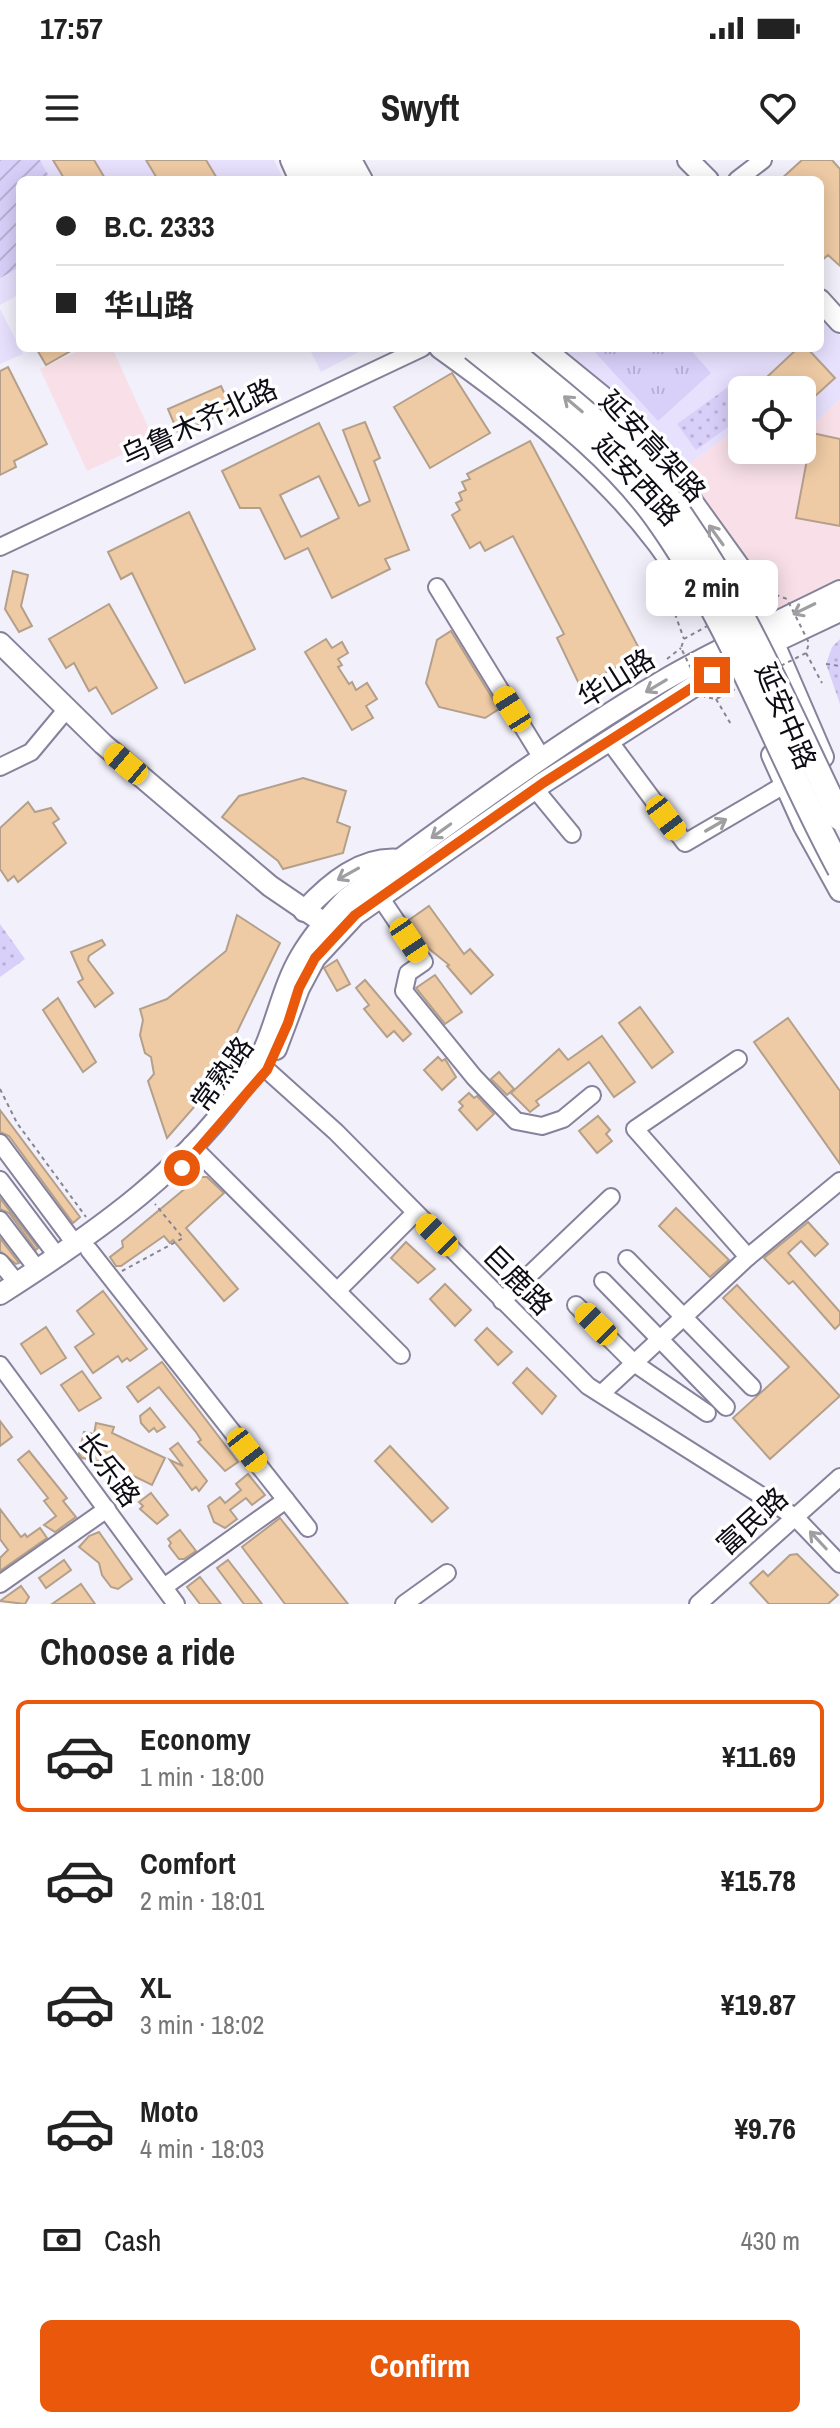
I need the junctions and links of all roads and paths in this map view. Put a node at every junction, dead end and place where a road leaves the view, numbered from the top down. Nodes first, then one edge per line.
1 (688, 160) edge
2 (763, 160) edge
3 (704, 176) edge
4 (742, 176) edge
5 (824, 304) edge
6 (840, 322) edge
7 (414, 352) edge
8 (445, 352) edge
9 (478, 352) edge
10 (512, 352) edge
11 (548, 352) edge
12 (0, 547) edge
13 (437, 587) dead end
14 (840, 591) edge
15 (840, 611) edge
16 (675, 614) dead end
17 (772, 634) junction
18 (684, 639) dead end
19 (0, 643) edge
20 (681, 648) dead end
21 (806, 653) dead end
22 (728, 655) junction
23 (662, 663) dead end
24 (826, 664) dead end
25 (840, 666) edge
26 (822, 683) dead end
27 (716, 699) dead end
28 (66, 710) junction
29 (732, 726) dead end
30 (610, 742) junction
31 (542, 758) junction
32 (0, 767) edge
33 (784, 785) junction
34 (535, 789) junction
35 (840, 798) edge
36 (840, 818) edge
37 (572, 834) dead end
38 (400, 860) junction
39 (840, 869) edge
40 (840, 891) edge
41 (380, 897) junction
42 (304, 911) junction
43 (331, 928) junction
44 (738, 1059) dead end
45 (261, 1068) junction
46 (0, 1089) edge
47 (592, 1095) dead end
48 (230, 1101) junction
49 (0, 1143) edge
50 (194, 1149) junction
51 (0, 1180) edge
52 (840, 1181) edge
53 (611, 1197) dead end
54 (150, 1199) junction
55 (415, 1213) junction
56 (0, 1220) edge
57 (87, 1242) junction
58 (58, 1257) junction
59 (748, 1257) junction
60 (627, 1259) dead end
61 (0, 1262) edge
62 (38, 1270) junction
63 (120, 1272) dead end
64 (603, 1281) dead end
65 (9, 1289) edge
66 (337, 1291) junction
67 (502, 1301) junction
68 (576, 1305) dead end
69 (0, 1309) edge
70 (682, 1316) junction
71 (659, 1339) junction
72 (401, 1355) dead end
73 (634, 1363) junction
74 (0, 1365) edge
75 (752, 1387) dead end
76 (601, 1394) junction
77 (726, 1407) dead end
78 (707, 1413) dead end
79 (840, 1477) edge
80 (286, 1500) junction
81 (107, 1509) junction
82 (795, 1517) junction
83 (308, 1528) dead end
84 (840, 1564) edge
85 (447, 1573) dead end
86 (0, 1584) edge
87 (164, 1587) junction
88 (176, 1604) edge
89 (404, 1604) edge
90 (698, 1604) edge

1 - 3 main road
2 - 4 street
5 - 6 main road
7 - 12 street, 乌鲁木齐北路
8 - 22 main road, 延安西路
9 - 39 highway, 延安高架路, bridge
36 -> 10 highway, 延安高架路, bridge
17 -> 11 main road, 延安西路
13 - 31 street
14 -> 17 main road, 华山路
15 - 17 main road, 华山路
16 - 18 path
17 - 22 main road, 华山路
17 - 35 main road, 延安中路
19 - 28 main road
20 - 23 path
21 - 26 path
22 - 30 main road, 华山路
22 -> 31 main road, 华山路
22 - 33 main road, 延安中路
24 - 25 path
27 - 29 path
28 - 32 street
28 - 42 main road
30 -> 33 street
30 - 34 main road, 华山路
31 -> 38 main road, 华山路
33 - 40 main road, 延安中路
34 - 37 street
34 - 41 main road, 华山路
38 -> 42 main road
38 - 43 main road, 华山路
41 - 43 main road, 华山路
41 - 47 street
42 - 43 main road
43 - 45 main road, 常熟路
43 - 48 main road, 常熟路
44 - 59 street
45 - 48 main road, 常熟路
45 - 50 main road, 常熟路
45 - 55 street, 巨鹿路
46 - 57 path
48 - 50 main road, 常熟路
49 - 57 street
50 - 54 main road, 常熟路
50 - 57 main road, 常熟路
50 - 66 street
51 - 58 street
52 - 59 street
53 - 67 street
54 - 57 main road, 常熟路
54 - 63 path
55 - 66 street
55 - 67 street, 巨鹿路
56 - 62 street
57 - 58 main road, 常熟路
57 - 69 main road, 常熟路
57 - 80 street
58 - 62 main road, 常熟路
59 - 70 street
60 - 70 street
61 - 65 street
62 - 65 main road, 常熟路
64 - 71 street
66 - 72 street
67 - 76 street, 巨鹿路
68 - 73 street
70 - 71 street
70 - 75 street
71 - 73 street
71 - 77 street
73 - 76 street
73 - 78 street
74 - 81 street, 长乐路
76 - 82 street, 巨鹿路
79 - 82 street, 富民路
80 - 83 street
80 - 87 street
81 - 86 street
81 - 87 street, 长乐路
84 -> 82 street, 巨鹿路
82 - 90 street, 富民路
85 - 89 street
87 - 88 street, 长乐路

